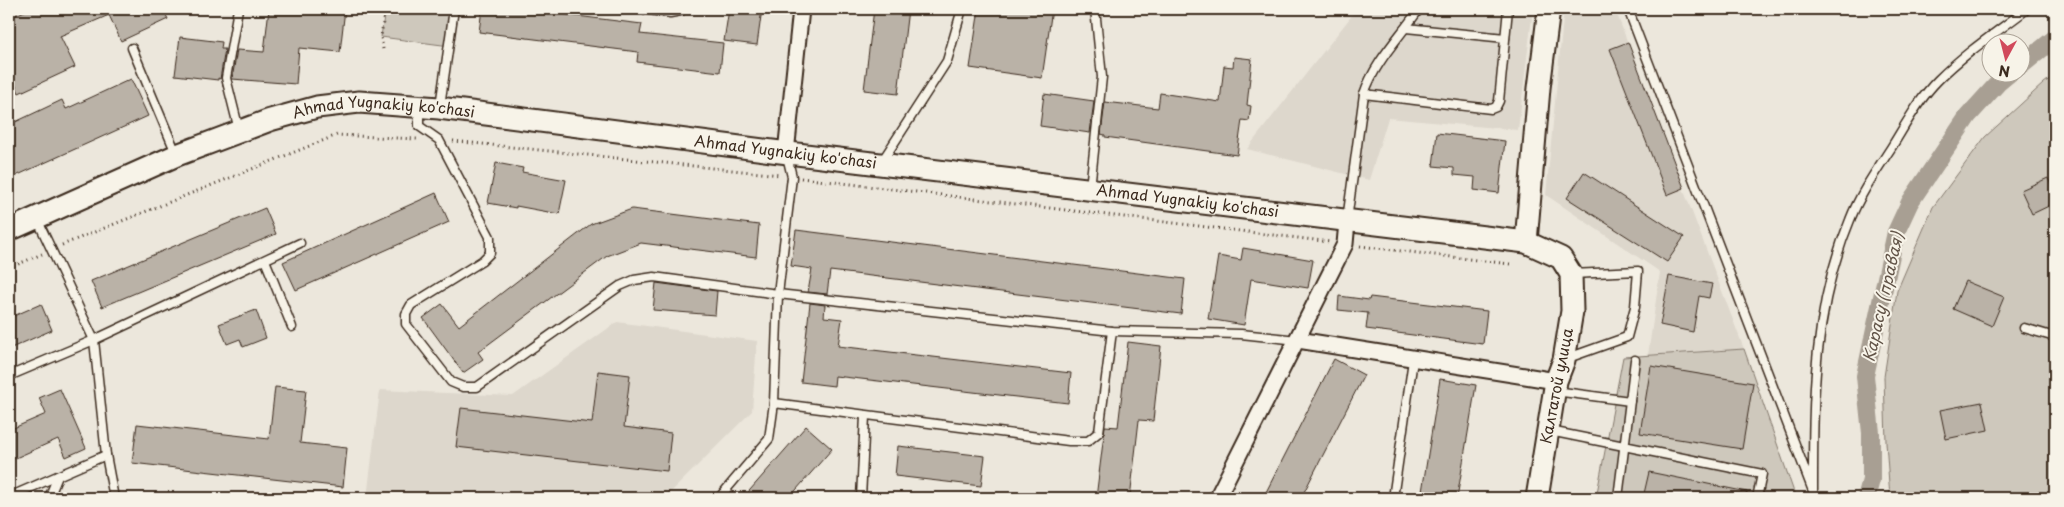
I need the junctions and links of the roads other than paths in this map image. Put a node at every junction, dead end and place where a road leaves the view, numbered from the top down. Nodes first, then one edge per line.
1 (238, 9) edge
2 (454, 9) edge
3 (642, 9) edge
4 (682, 9) edge
5 (801, 9) edge
6 (962, 9) edge
7 (1095, 9) edge
8 (1419, 9) edge
9 (1508, 9) edge
10 (1549, 9) edge
11 (1628, 9) edge
12 (2027, 9) edge
13 (1406, 28) junction
14 (1505, 38) junction
15 (132, 48) dead end
16 (1364, 94) junction
17 (429, 107) junction
18 (239, 132) junction
19 (786, 153) junction
20 (177, 155) junction
21 (879, 165) junction
22 (1089, 190) junction
23 (36, 217) junction
24 (1347, 222) junction
25 (9, 230) edge
26 (1526, 242) junction
27 (300, 243) dead end
28 (265, 260) junction
29 (1571, 274) junction
30 (778, 294) junction
31 (292, 327) dead end
32 (2024, 328) dead end
33 (1112, 331) junction
34 (2055, 337) edge
35 (94, 340) junction
36 (1298, 340) junction
37 (1413, 360) junction
38 (1564, 360) junction
39 (1634, 360) dead end
40 (9, 376) edge
41 (1555, 386) junction
42 (1630, 401) junction
43 (774, 403) junction
44 (865, 416) junction
45 (1548, 431) junction
46 (1625, 446) junction
47 (106, 455) junction
48 (58, 476) junction
49 (9, 497) edge
50 (48, 498) edge
51 (114, 498) edge
52 (719, 498) edge
53 (861, 498) edge
54 (1217, 498) edge
55 (1393, 498) edge
56 (1538, 498) edge
57 (1618, 498) edge
58 (1757, 498) edge

1 - 18 lane
2 - 17 lane
3 - 4 lane
5 - 19 street
6 - 21 lane
7 - 22 lane
8 - 13 lane
9 - 14 lane
10 - 26 street
11 - 12 lane
13 - 14 lane
13 - 16 lane
14 - 16 lane
15 - 20 lane
16 - 24 lane
17 - 18 street, Ahmad Yugnakiy ko'chasi
17 - 19 street, Ahmad Yugnakiy ko'chasi
17 - 30 lane
18 - 20 street, Ahmad Yugnakiy ko'chasi
19 - 21 street, Ahmad Yugnakiy ko'chasi
19 - 30 lane
20 - 23 street, Ahmad Yugnakiy ko'chasi
21 - 22 street, Ahmad Yugnakiy ko'chasi
22 - 24 street, Ahmad Yugnakiy ko'chasi
23 - 25 street, Ahmad Yugnakiy ko'chasi
23 - 35 lane
24 - 26 street, Ahmad Yugnakiy ko'chasi
24 - 36 street
26 - 29 street, Ahmad Yugnakiy ko'chasi
27 - 28 lane
28 - 31 lane
28 - 35 lane
29 - 38 street, Калтатой улица
29 - 38 lane
30 - 33 lane
30 - 43 lane
32 - 34 lane
33 - 36 lane
33 - 44 lane
35 - 40 lane
35 - 47 lane
36 - 37 street
36 - 54 street
37 - 41 street
37 - 55 lane
38 - 41 street, Калтатой улица
39 - 42 lane
41 - 42 lane
41 - 45 street, Калтатой улица
42 - 46 lane
43 - 44 lane
43 - 52 lane
44 - 53 lane
45 - 46 lane
45 - 56 street, Калтатой улица
46 - 57 lane
46 - 58 lane
47 - 48 lane
47 - 51 lane
48 - 49 lane
48 - 50 lane

